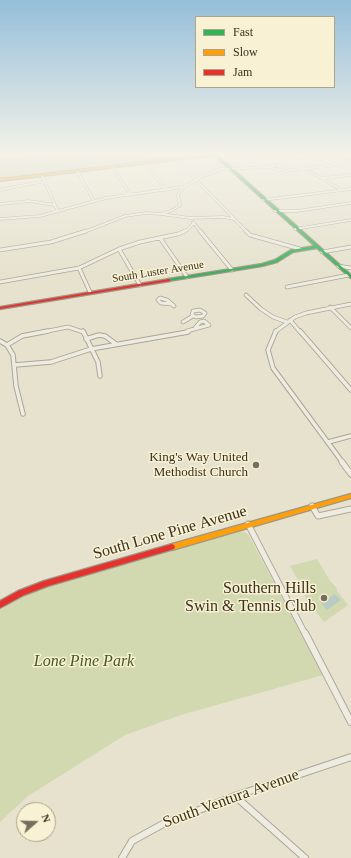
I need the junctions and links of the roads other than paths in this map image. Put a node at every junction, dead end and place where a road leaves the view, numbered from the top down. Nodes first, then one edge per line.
1 (51, 195) edge
2 (91, 195) edge
3 (131, 195) edge
4 (178, 195) edge
5 (211, 195) edge
6 (258, 195) edge
7 (298, 195) edge
8 (263, 200) junction
9 (94, 201) junction
10 (351, 203) edge
11 (0, 204) edge
12 (55, 205) junction
13 (275, 211) junction
14 (58, 212) junction
15 (161, 214) junction
16 (190, 218) junction
17 (0, 219) edge
18 (234, 219) junction
19 (351, 220) edge
20 (194, 223) junction
21 (295, 228) junction
22 (160, 238) junction
23 (316, 247) junction
24 (351, 247) edge
25 (119, 249) junction
26 (300, 249) junction
27 (0, 250) edge
28 (322, 252) junction
29 (338, 266) junction
30 (80, 268) junction
31 (351, 268) edge
32 (232, 270) junction
33 (350, 276) edge
34 (187, 277) junction
35 (0, 282) edge
36 (140, 285) junction
37 (287, 287) dead end
38 (90, 292) junction
39 (246, 295) dead end
40 (351, 304) edge
41 (330, 307) junction
42 (0, 308) edge
43 (193, 316) dead end
44 (288, 321) junction
45 (184, 322) dead end
46 (195, 328) dead end
47 (351, 328) edge
48 (86, 339) junction
49 (0, 341) edge
50 (116, 344) junction
51 (7, 345) junction
52 (91, 349) junction
53 (15, 365) junction
54 (100, 376) dead end
55 (351, 390) edge
56 (23, 414) dead end
57 (351, 436) edge
58 (328, 442) junction
59 (351, 474) edge
60 (351, 496) edge
61 (312, 506) junction
62 (351, 509) edge
63 (248, 524) junction
64 (0, 605) edge
65 (351, 722) edge
66 (351, 757) edge
67 (235, 796) junction
68 (122, 858) edge
69 (305, 858) edge

1 - 12 street
2 - 9 street
3 - 9 street
4 - 15 street
5 - 18 street
6 - 8 street
7 - 8 street
8 - 13 street
9 - 14 street
10 - 13 street
11 - 12 street
12 - 14 street
13 - 21 street
14 - 17 street
15 - 16 street
15 - 27 street
16 - 18 street
16 - 20 street
18 - 26 street
19 - 21 street
20 - 22 street
20 - 32 street
21 - 23 street
22 - 25 street
22 - 34 street
23 - 26 street, South Luster Avenue
23 - 28 street
24 - 28 street
25 - 30 street
25 - 36 street
26 - 32 street, South Luster Avenue
28 - 29 street
29 - 31 street
29 - 33 street
30 - 35 street
30 - 38 street
32 - 34 street, South Luster Avenue
33 - 37 street
34 - 36 street, South Luster Avenue
36 - 38 street, South Luster Avenue
38 - 42 street, South Luster Avenue
39 - 44 street
40 - 41 street
41 - 44 street
41 - 47 street
43 - 45 street
44 - 55 street
44 - 58 street
46 - 50 street
48 - 50 street
48 - 51 street
48 - 52 street
49 - 51 street
50 - 52 street
51 - 53 street
52 - 53 street
52 - 54 street
53 - 56 street
57 - 58 street
58 - 59 street
60 - 61 street, South Lone Pine Avenue
61 - 62 street
61 - 63 street, South Lone Pine Avenue
63 - 64 street, South Lone Pine Avenue
63 - 65 street
66 - 67 street, South Ventura Avenue
67 - 68 street, South Ventura Avenue
67 - 69 street

